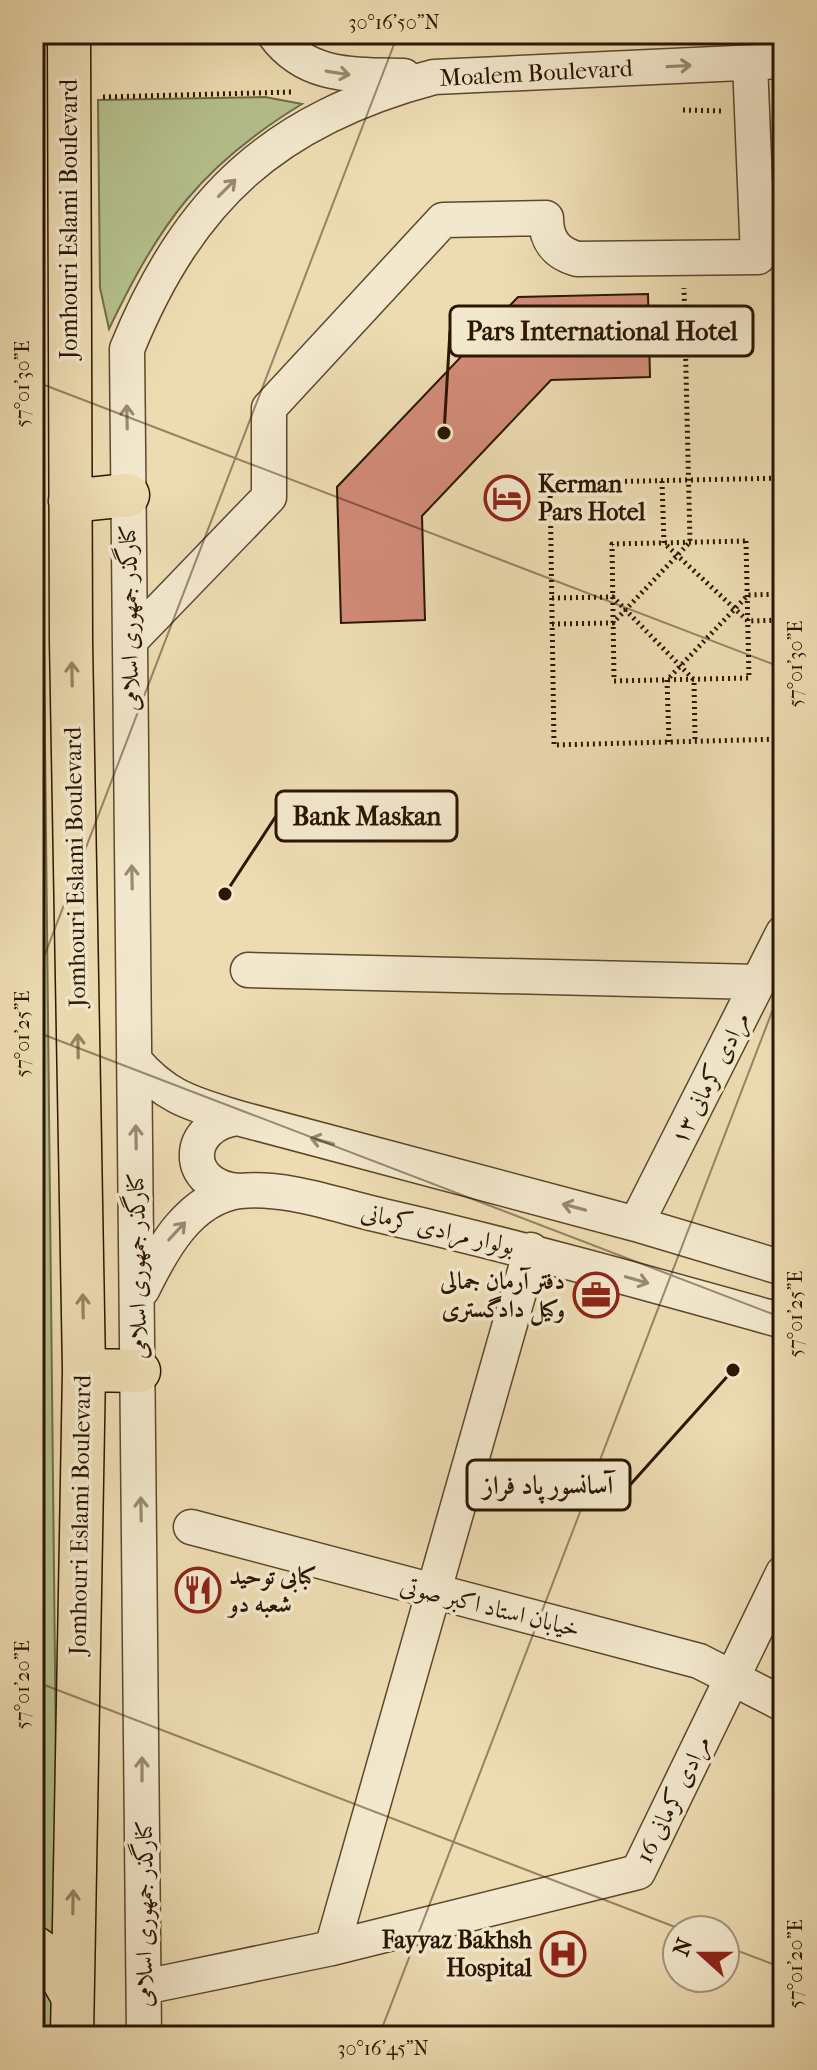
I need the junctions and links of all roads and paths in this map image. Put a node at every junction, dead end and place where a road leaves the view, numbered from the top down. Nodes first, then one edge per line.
1 (69, 34) edge
2 (274, 34) edge
3 (767, 62) edge
4 (434, 77) junction
5 (307, 92) dead end
6 (69, 98) junction
7 (683, 258) junction
8 (783, 478) edge
9 (689, 480) junction
10 (662, 481) junction
11 (128, 495) junction
12 (70, 501) junction
13 (690, 542) junction
14 (664, 543) junction
15 (678, 556) junction
16 (783, 594) edge
17 (748, 595) junction
18 (613, 597) junction
19 (552, 598) junction
20 (734, 609) junction
21 (625, 610) junction
22 (783, 620) edge
23 (748, 621) junction
24 (613, 623) junction
25 (552, 624) junction
26 (130, 641) junction
27 (681, 666) junction
28 (667, 680) junction
29 (694, 680) junction
30 (783, 739) edge
31 (695, 741) junction
32 (669, 742) junction
33 (783, 933) edge
34 (248, 970) dead end
35 (758, 982) junction
36 (134, 1060) junction
37 (238, 1118) junction
38 (239, 1191) junction
39 (636, 1224) junction
40 (531, 1250) junction
41 (783, 1268) edge
42 (138, 1298) junction
43 (783, 1321) edge
44 (84, 1370) junction
45 (139, 1371) junction
46 (191, 1527) dead end
47 (783, 1573) edge
48 (432, 1593) junction
49 (732, 1678) junction
50 (783, 1704) edge
51 (34, 1947) edge
52 (332, 1948) junction
53 (144, 1987) junction
54 (71, 1994) junction
55 (72, 2036) edge
56 (144, 2036) edge

1 - 6 main road, Jomhouri Eslami Boulevard
2 -> 4 street
4 -> 3 street, Moalem Boulevard
3 - 7 street
11 -> 4 street, Moalem Boulevard
5 - 6 path
6 - 12 main road, Jomhouri Eslami Boulevard
7 - 9 path
7 - 26 street
8 - 9 path
9 - 10 path
9 - 13 path
10 - 14 path
10 - 19 path
11 - 12 main road
11 - 26 street, کنارگذر جمهوری اسلامی
44 -> 12 main road, Jomhouri Eslami Boulevard
13 - 14 path
13 - 15 path
13 - 17 path
14 - 15 path
14 - 18 path
15 - 20 path
15 - 21 path
16 - 17 path
17 - 20 path
17 - 23 path
18 - 19 path
18 - 21 path
18 - 24 path
19 - 25 path
20 - 23 path
20 - 27 path
21 - 24 path
21 - 27 path
22 - 23 path
23 - 29 path
24 - 25 path
24 - 28 path
25 - 32 path
36 -> 26 street, کنارگذر جمهوری اسلامی
27 - 28 path
27 - 29 path
28 - 29 path
28 - 32 path
29 - 31 path
30 - 31 path
31 - 32 path
33 - 35 street, مرادی کرمانی ۱۳
34 - 35 street
35 - 39 street, مرادی کرمانی ۱۳
36 - 37 street
42 -> 36 street, کنارگذر جمهوری اسلامی
37 - 38 street
39 -> 37 street
38 - 40 street, بولوار مرادی کرمانی
42 -> 38 street, بولوار مرادی کرمانی
39 - 41 street
40 -> 43 street, بولوار مرادی کرمانی
40 - 48 street
42 - 45 street, کنارگذر جمهوری اسلامی
44 - 45 main road
54 -> 44 main road, Jomhouri Eslami Boulevard
53 -> 45 street, کنارگذر جمهوری اسلامی
46 - 48 street, خیابان استاد اکبر صوتی
47 - 49 street, مرادی کرمانی 16
48 - 49 street, خیابان استاد اکبر صوتی
48 - 52 street
49 - 50 street, خیابان استاد اکبر صوتی
49 - 52 street, مرادی کرمانی 16
51 - 54 main road
52 - 53 street, مرادی کرمانی 16
53 - 56 street, کنارگذر جمهوری اسلامی
54 - 55 main road, Jomhouri Eslami Boulevard

